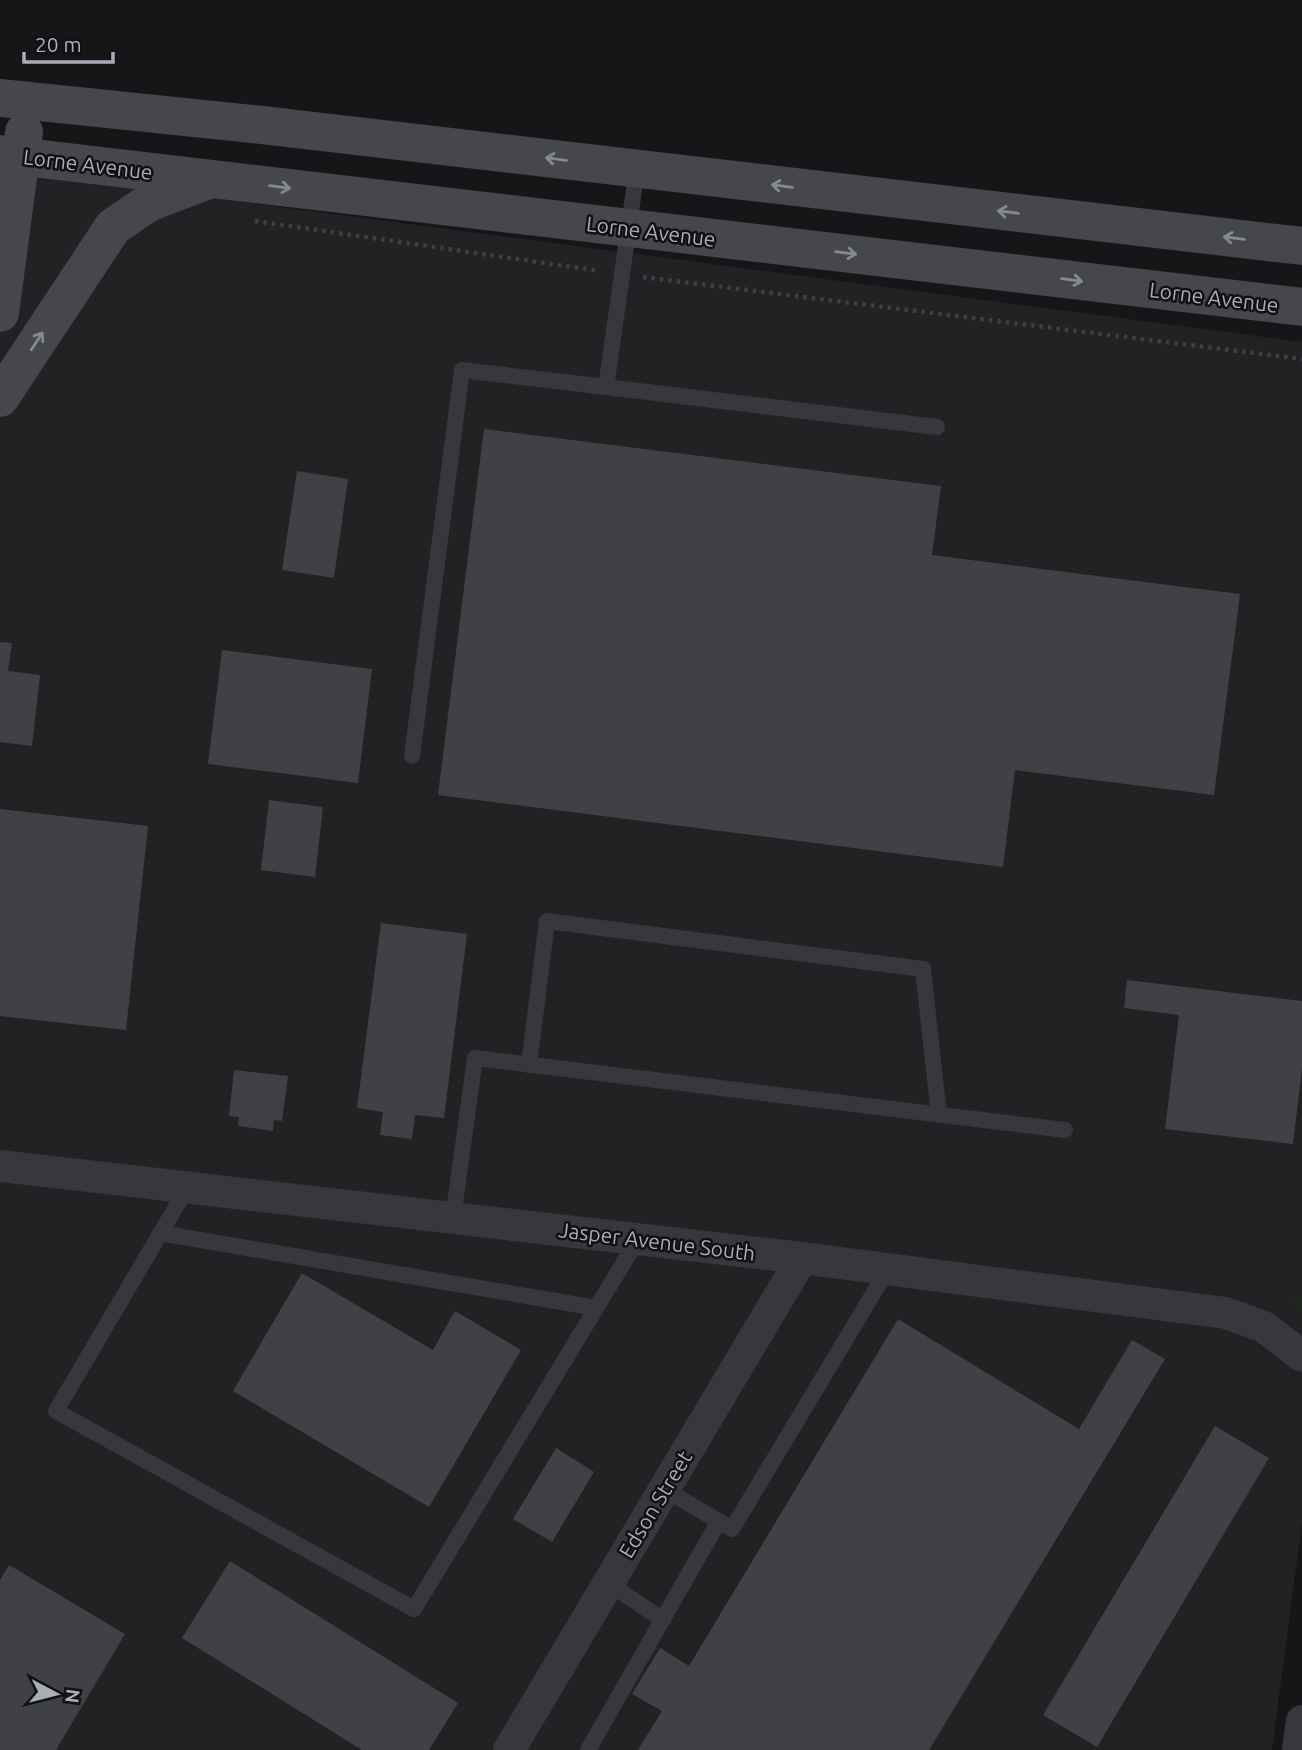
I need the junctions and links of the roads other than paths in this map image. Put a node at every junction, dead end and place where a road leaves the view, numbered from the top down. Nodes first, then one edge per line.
1 (14, 99) edge
2 (10, 155) edge
3 (637, 169) junction
4 (212, 179) junction
5 (630, 228) junction
6 (1302, 246) edge
7 (4, 263) edge
8 (1302, 307) edge
9 (0, 313) edge
10 (606, 387) junction
11 (0, 398) edge
12 (937, 427) dead end
13 (412, 756) dead end
14 (529, 1065) junction
15 (939, 1115) junction
16 (1065, 1130) dead end
17 (0, 1166) edge
18 (187, 1188) junction
19 (453, 1218) junction
20 (160, 1233) junction
21 (638, 1239) junction
22 (802, 1258) junction
23 (888, 1269) junction
24 (596, 1308) junction
25 (1302, 1356) edge
26 (664, 1489) junction
27 (719, 1521) junction
28 (608, 1583) junction
29 (663, 1620) junction
30 (1302, 1721) edge
31 (509, 1750) edge
32 (588, 1750) edge
33 (1298, 1750) edge

1 - 2 main road
3 -> 1 main road
2 - 4 main road, Lorne Avenue
2 - 7 main road
3 - 5 lane
6 -> 3 main road
4 -> 5 main road, Lorne Avenue
11 -> 4 main road
5 -> 8 main road, Lorne Avenue
5 - 10 lane
7 - 9 main road
10 - 12 lane
10 - 13 lane
14 - 15 lane
14 - 15 lane
14 - 19 lane
15 - 16 lane
17 - 18 street, Jasper Avenue South
18 - 19 street, Jasper Avenue South
18 - 20 lane
19 - 21 street, Jasper Avenue South
20 - 24 lane
20 - 24 lane
21 - 22 street, Jasper Avenue South
21 - 24 lane
22 - 23 street, Jasper Avenue South
22 - 26 street, Edson Street
23 - 25 street, Jasper Avenue South
23 - 27 lane
26 - 27 lane
26 - 28 street, Edson Street
27 - 29 lane
28 - 29 lane
28 - 31 street, Edson Street
29 - 32 lane
30 - 33 street

